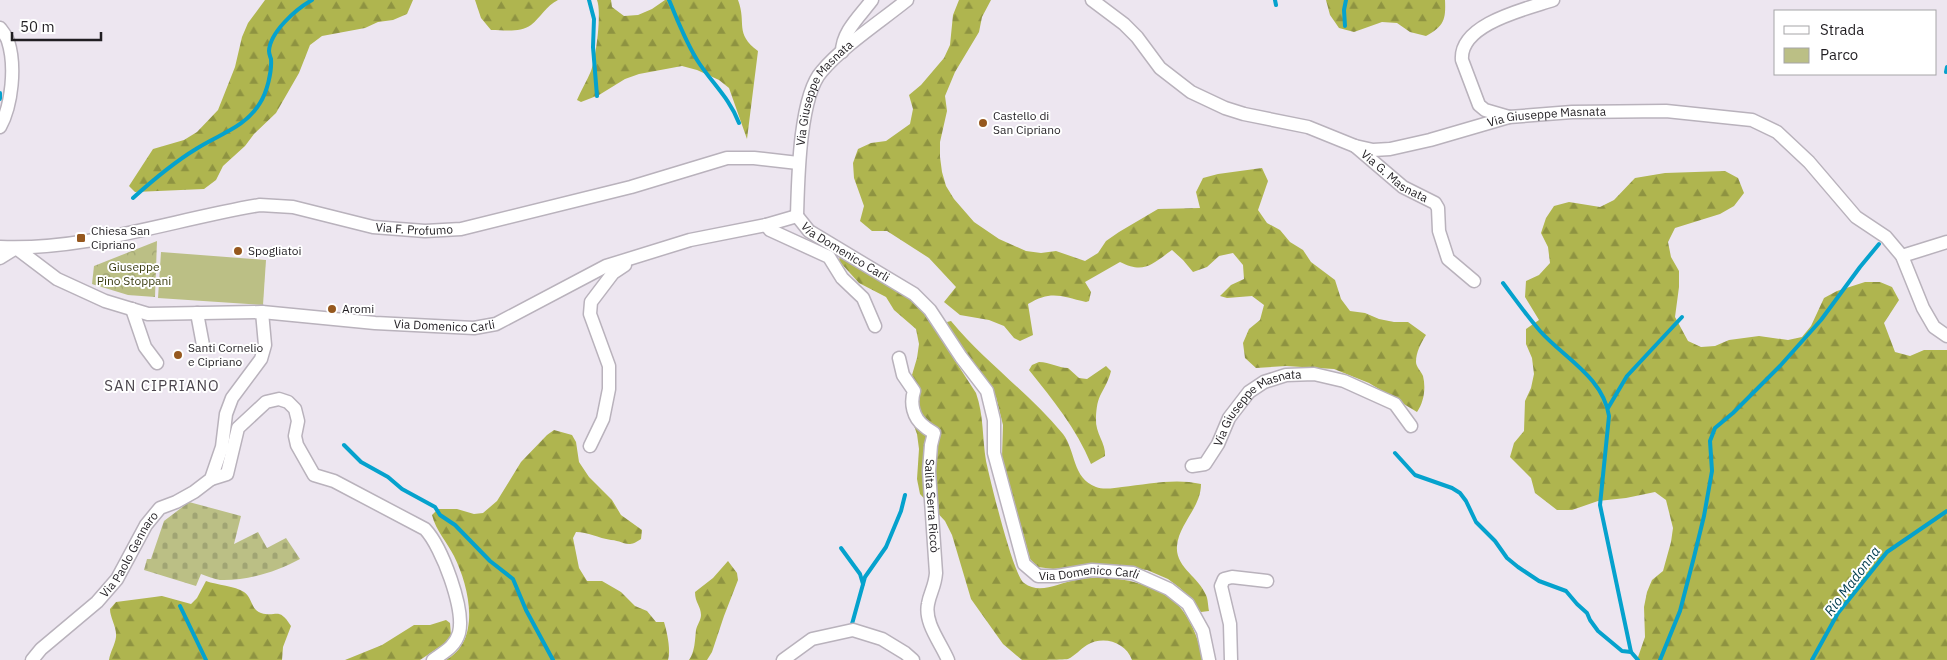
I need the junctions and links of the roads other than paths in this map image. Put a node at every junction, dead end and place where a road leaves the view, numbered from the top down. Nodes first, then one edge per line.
1 (872, 0) edge
2 (907, 0) edge
3 (1092, 0) edge
4 (1553, 0) edge
5 (0, 28) edge
6 (842, 52) junction
7 (1509, 117) junction
8 (0, 127) edge
9 (1355, 146) junction
10 (798, 163) junction
11 (797, 216) junction
12 (766, 225) junction
13 (1947, 242) edge
14 (0, 247) edge
15 (22, 248) junction
16 (640, 256) junction
17 (1902, 256) junction
18 (0, 258) edge
19 (1474, 282) dead end
20 (132, 309) junction
21 (262, 312) junction
22 (197, 313) junction
23 (875, 326) dead end
24 (1947, 336) edge
25 (203, 345) dead end
26 (899, 358) dead end
27 (157, 363) dead end
28 (1411, 426) dead end
29 (590, 446) dead end
30 (1192, 466) dead end
31 (211, 479) junction
32 (1267, 581) dead end
33 (32, 660) edge
34 (433, 660) edge
35 (783, 660) edge
36 (912, 660) edge
37 (948, 660) edge
38 (1209, 660) edge
39 (1231, 660) edge

1 - 6 street
2 - 6 street, Via Giuseppe Masnata
3 - 9 street, Via Giuseppe Masnata
4 - 7 street
5 - 8 street
6 - 10 street, Via Giuseppe Masnata
7 - 9 street, Via Giuseppe Masnata
7 - 17 street, Via Giuseppe Masnata
9 - 19 street, Via G. Masnata
10 - 11 street, Via Giuseppe Masnata
10 - 15 street, Via F. Profumo
11 - 12 street, Via Domenico Carli
11 - 38 street, Via Domenico Carli
12 - 16 street, Via Domenico Carli
12 - 23 street
13 - 17 street
14 - 15 street, Via F. Profumo
15 - 18 street
15 - 20 street, Via Domenico Carli
16 - 21 street, Via Domenico Carli
16 - 29 street
17 - 24 street, Via Giuseppe Masnata
20 - 22 street, Via Domenico Carli
20 - 27 street
21 - 22 street, Via Domenico Carli
21 - 31 street
22 - 25 street
26 - 37 street, Salita Serra Riccò
28 - 30 street, Via Giuseppe Masnata
31 - 33 street, Via Paolo Gennaro
31 - 34 street, Via Paolo Gennaro
32 - 39 street
35 - 36 street

